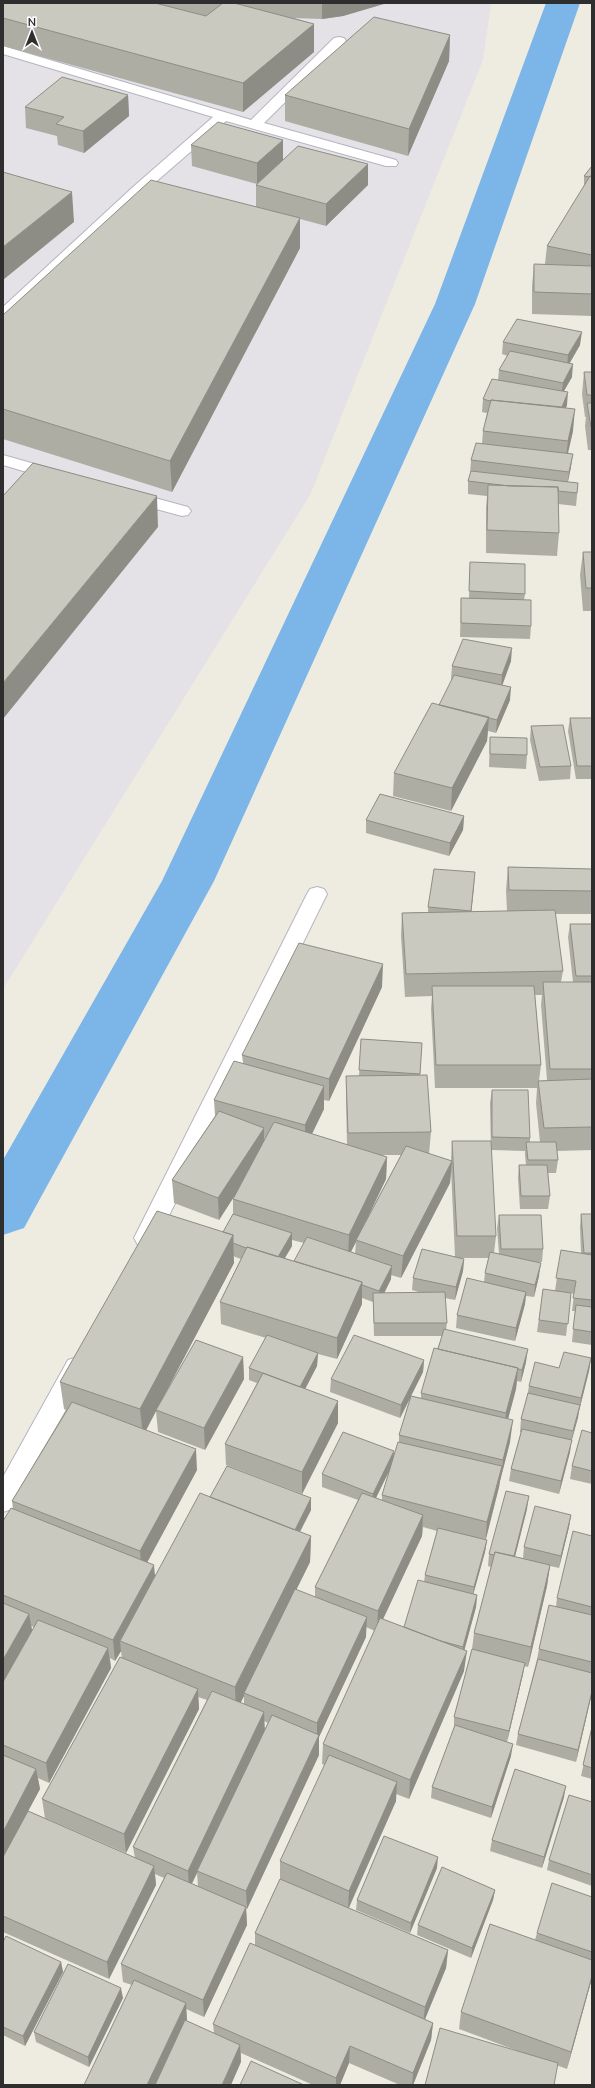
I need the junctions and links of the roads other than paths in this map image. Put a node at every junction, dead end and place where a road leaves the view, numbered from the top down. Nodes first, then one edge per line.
1 (339, 41) dead end
2 (3, 50) edge
3 (223, 116) junction
4 (254, 125) junction
5 (391, 163) dead end
6 (3, 316) edge
7 (3, 460) edge
8 (70, 480) edge
9 (115, 492) edge
10 (182, 511) dead end
11 (317, 894) dead end
12 (136, 1259) edge
13 (87, 1349) edge
14 (3, 1501) edge

1 - 4 street
2 - 3 street
3 - 4 street
3 - 6 street
4 - 5 street
7 - 8 street
9 - 10 street
11 - 12 street
13 - 14 street

